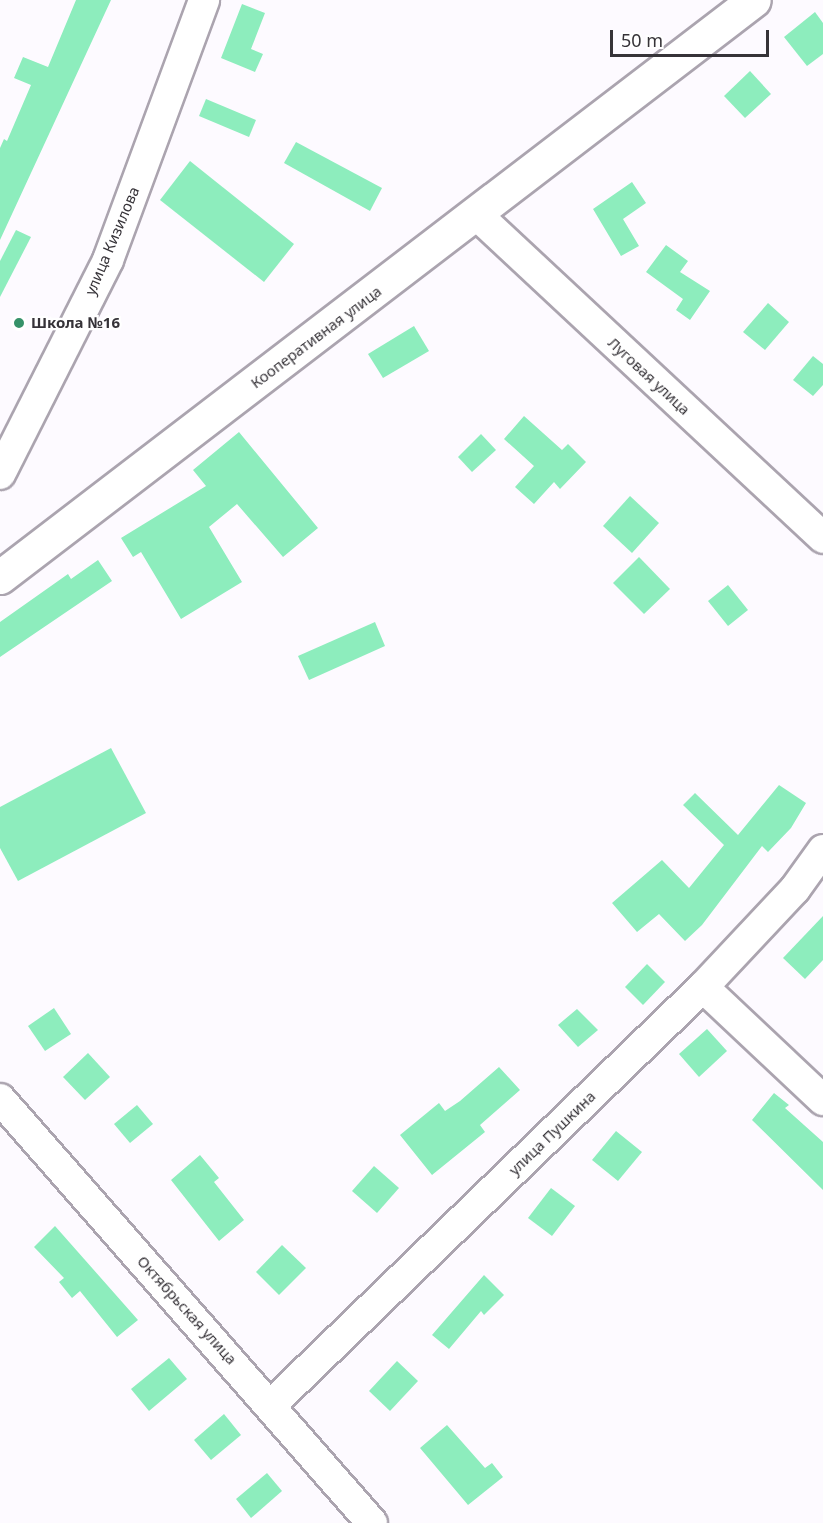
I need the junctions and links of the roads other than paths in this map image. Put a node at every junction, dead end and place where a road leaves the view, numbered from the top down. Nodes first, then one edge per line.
1 (204, 0) edge
2 (754, 0) edge
3 (476, 214) junction
4 (0, 474) edge
5 (823, 537) edge
6 (0, 577) edge
7 (823, 850) edge
8 (703, 987) junction
9 (0, 1100) edge
10 (823, 1100) edge
11 (271, 1405) junction
12 (372, 1523) edge

1 - 4 street, улица Кизилова
2 - 3 main road, Кооперативная улица
3 - 5 street, Луговая улица
3 - 6 main road, Кооперативная улица
7 - 8 street, улица Пушкина
8 - 10 street
8 - 11 street, улица Пушкина
9 - 11 street, Октябрьская улица
11 - 12 street, Октябрьская улица

